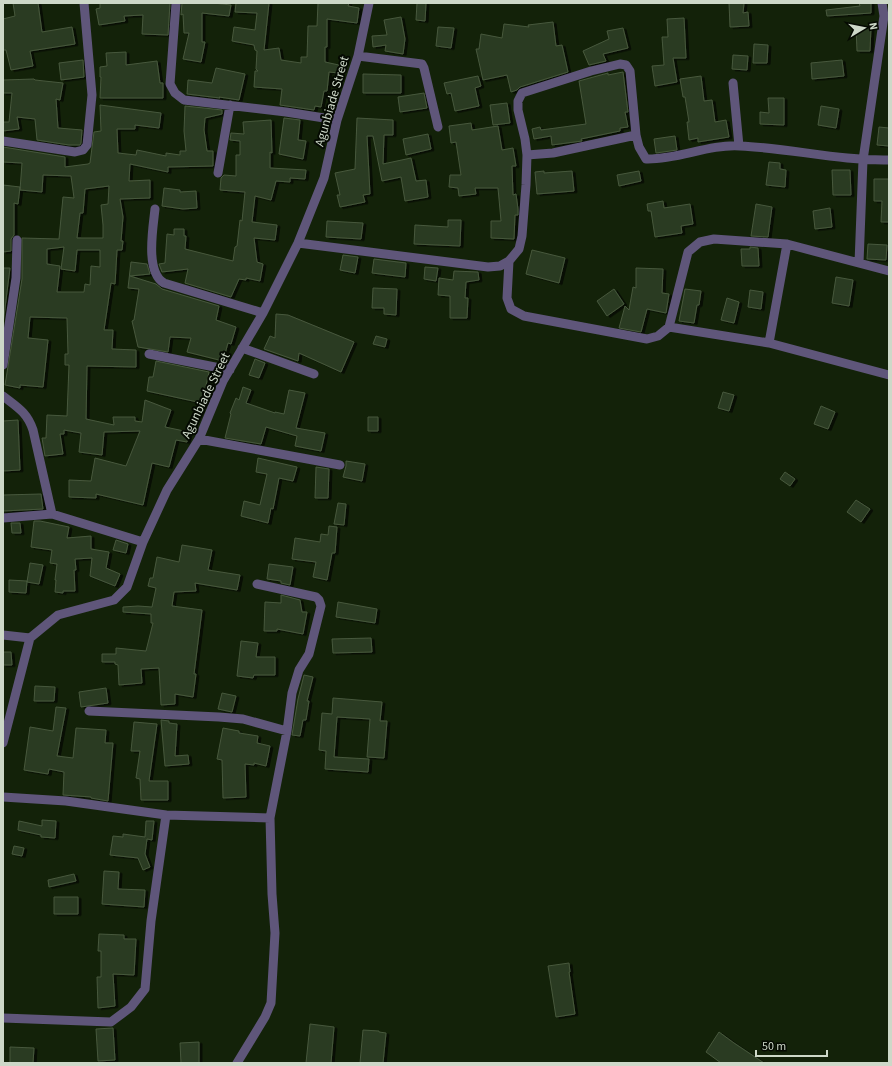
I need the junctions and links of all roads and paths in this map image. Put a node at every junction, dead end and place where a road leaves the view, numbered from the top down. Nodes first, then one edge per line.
1 (84, 3) edge
2 (176, 3) edge
3 (369, 3) edge
4 (882, 3) edge
5 (879, 49) junction
6 (889, 51) edge
7 (358, 56) junction
8 (733, 83) dead end
9 (230, 105) junction
10 (337, 120) junction
11 (438, 127) dead end
12 (636, 135) junction
13 (3, 141) edge
14 (739, 146) junction
15 (527, 155) junction
16 (863, 160) junction
17 (889, 160) edge
18 (218, 173) dead end
19 (155, 210) dead end
20 (16, 240) dead end
21 (298, 243) junction
22 (787, 244) junction
23 (509, 261) junction
24 (859, 264) junction
25 (889, 271) edge
26 (263, 313) junction
27 (669, 327) junction
28 (769, 343) junction
29 (242, 348) junction
30 (149, 354) dead end
31 (3, 365) edge
32 (230, 370) junction
33 (314, 374) dead end
34 (889, 375) edge
35 (3, 396) edge
36 (199, 439) junction
37 (340, 465) dead end
38 (52, 514) junction
39 (3, 518) edge
40 (143, 542) junction
41 (257, 584) dead end
42 (3, 635) edge
43 (30, 638) junction
44 (89, 712) dead end
45 (287, 731) junction
46 (3, 743) edge
47 (3, 796) edge
48 (166, 814) junction
49 (270, 818) junction
50 (3, 1018) edge
51 (237, 1063) edge

1 - 13 street
2 - 9 street
3 - 7 street, Agunbiade Street
4 - 5 street
5 - 6 street
5 - 16 street
7 - 10 street, Agunbiade Street
7 - 11 street
8 - 14 street
9 - 10 street
9 - 18 street
10 - 21 street, Agunbiade Street
12 - 14 street
12 - 15 street
12 - 15 street
14 - 16 street
15 - 23 street
16 - 17 street
16 - 24 street
19 - 26 street
20 - 31 street
21 - 23 street
21 - 26 street, Agunbiade Street
22 - 24 street
22 - 27 street
22 - 28 street
23 - 27 street
24 - 25 street
26 - 29 street, Agunbiade Street
27 - 28 street
28 - 34 street
29 - 32 street, Agunbiade Street
29 - 33 street
30 - 32 street
32 - 36 street, Agunbiade Street
35 - 38 street
36 - 37 street
36 - 40 street, Agunbiade Street
38 - 39 street
38 - 40 street
40 - 43 street, Agunbiade Street
41 - 45 street
42 - 43 street
43 - 46 street
44 - 45 street
45 - 49 street
47 - 48 street
48 - 49 street
48 - 50 street
49 - 51 street

